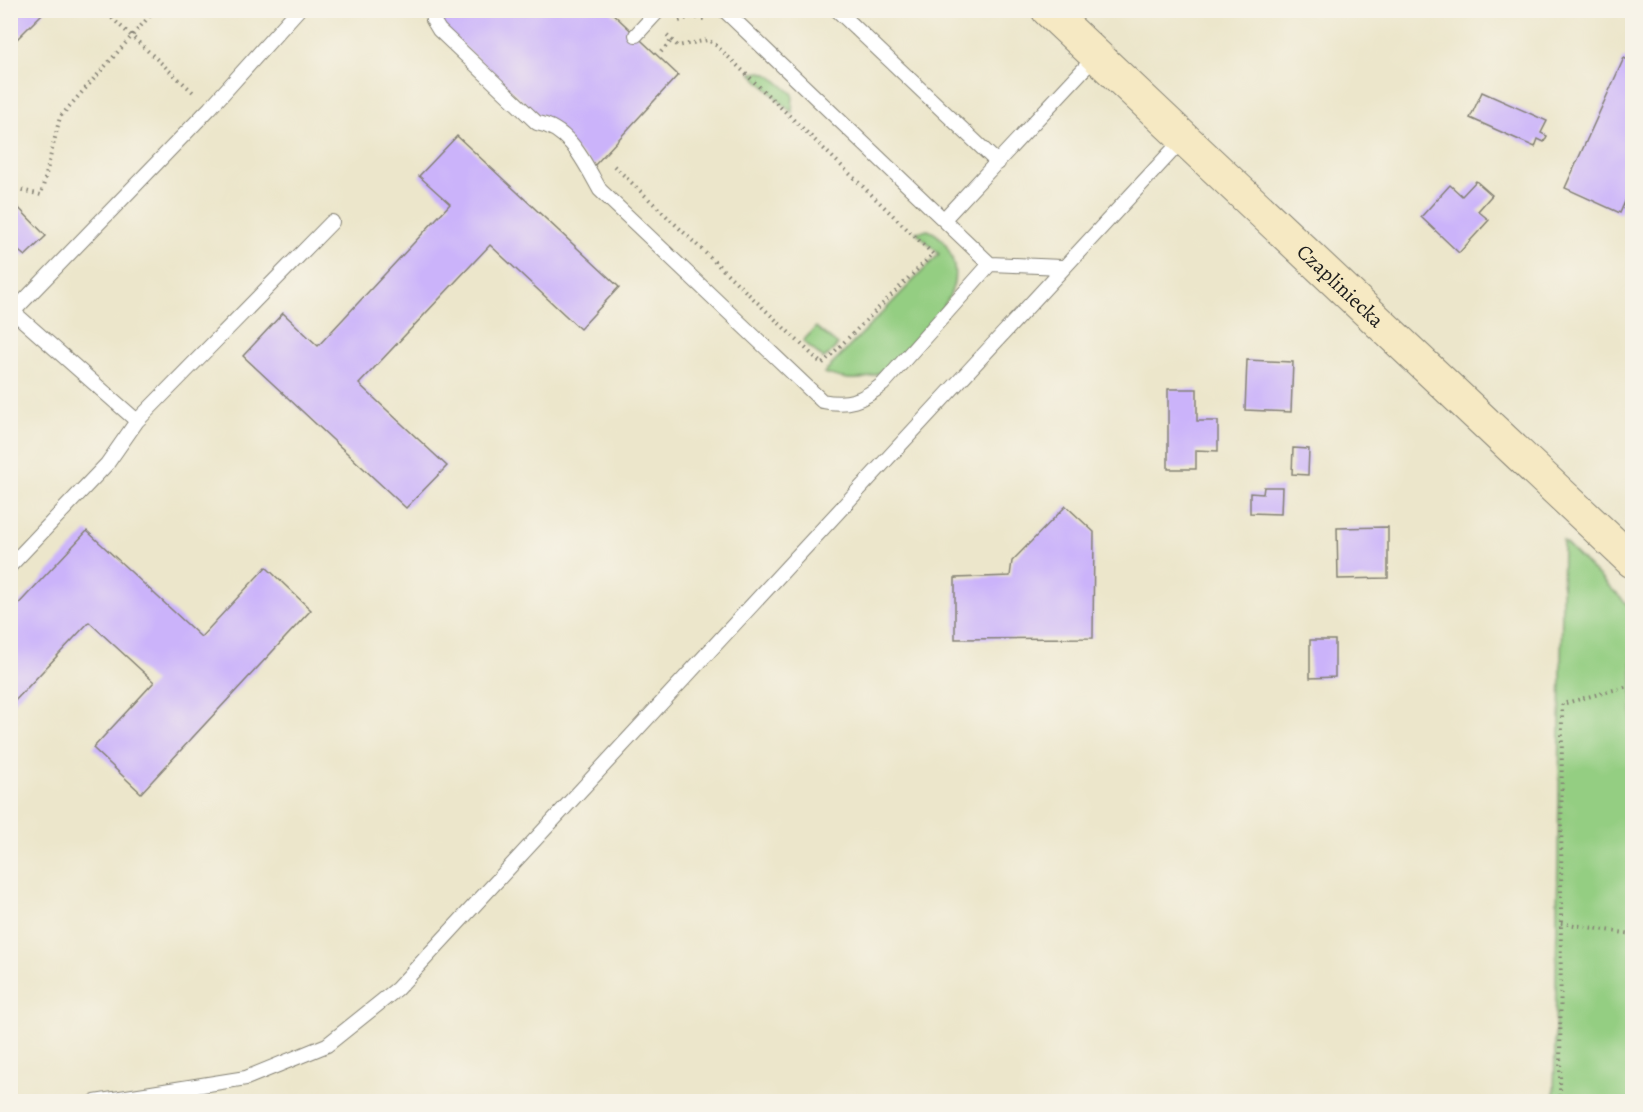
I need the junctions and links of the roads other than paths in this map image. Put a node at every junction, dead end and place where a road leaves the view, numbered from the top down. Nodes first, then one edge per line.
1 (298, 10) edge
2 (432, 10) edge
3 (724, 10) edge
4 (837, 10) edge
5 (1048, 10) edge
6 (655, 15) edge
7 (636, 35) dead end
8 (1097, 56) junction
9 (1185, 137) junction
10 (998, 163) junction
11 (944, 219) junction
12 (332, 222) dead end
13 (990, 264) junction
14 (1062, 267) junction
15 (12, 312) edge
16 (137, 421) junction
17 (1632, 561) edge
18 (10, 567) edge
19 (95, 1101) edge

1 - 15 lane
2 - 13 lane
3 - 11 lane
4 - 10 lane
5 - 8 main road, Czapliniecka
6 - 7 lane
8 - 9 main road, Czapliniecka
8 - 10 lane
9 - 14 lane
9 - 17 main road, Czapliniecka
10 - 11 lane
11 - 13 lane
12 - 16 lane
13 - 14 lane
14 - 19 lane
15 - 16 lane
16 - 18 lane

